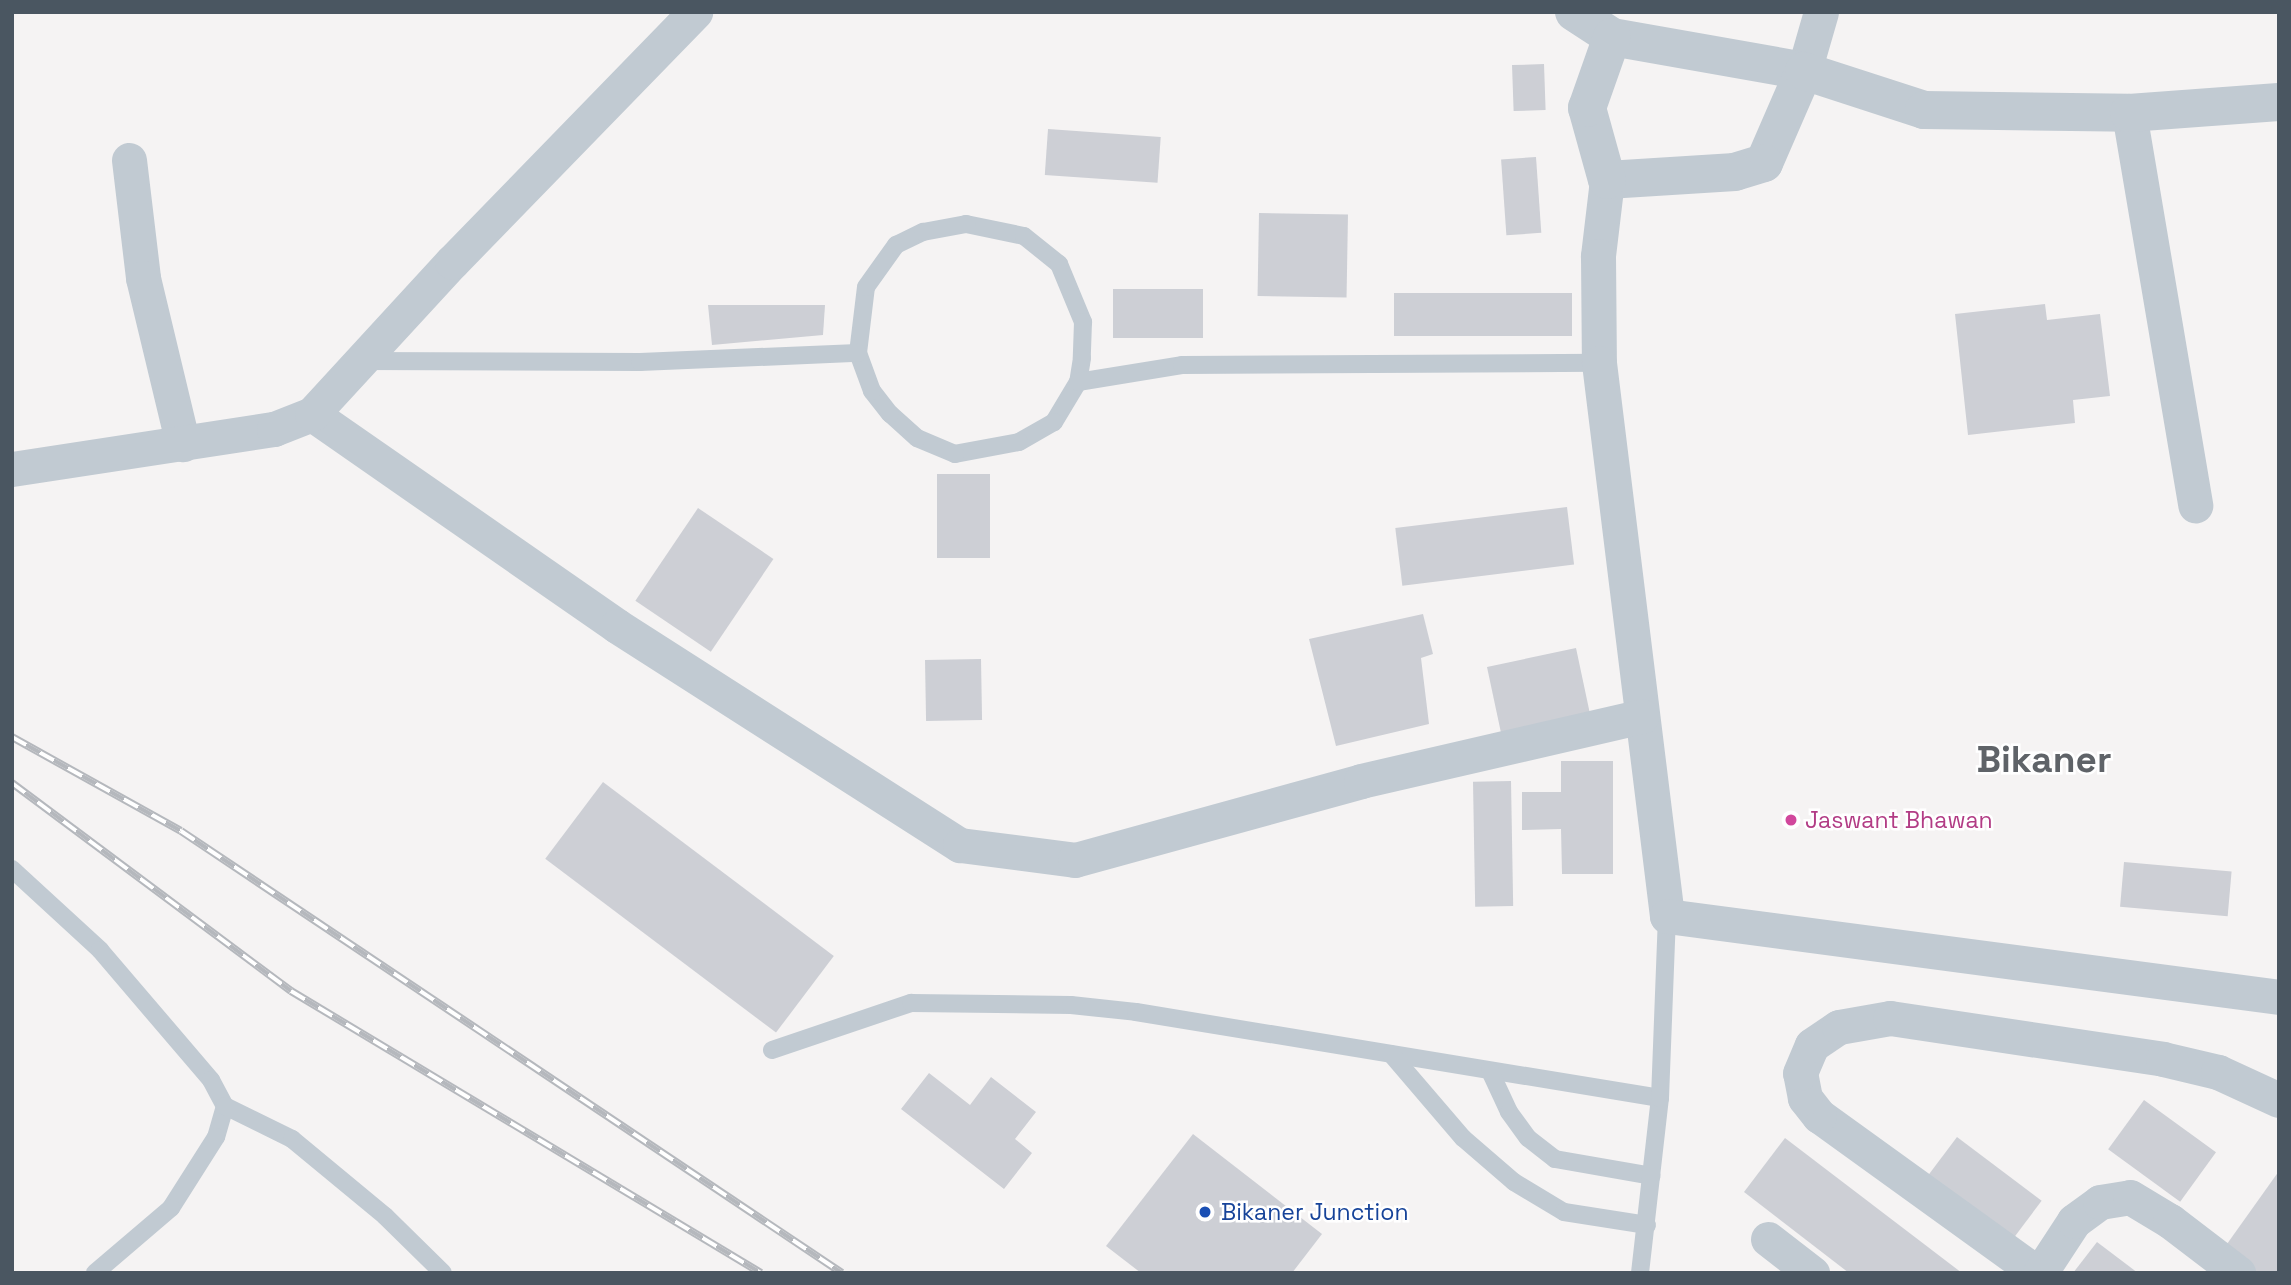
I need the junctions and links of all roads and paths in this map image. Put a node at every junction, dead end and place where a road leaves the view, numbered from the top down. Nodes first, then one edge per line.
1 (695, 12) edge
2 (1574, 12) edge
3 (1822, 12) edge
4 (1612, 37) junction
5 (1804, 71) junction
6 (2279, 102) edge
7 (2129, 113) junction
8 (130, 160) dead end
9 (1607, 180) junction
10 (858, 353) junction
11 (361, 360) junction
12 (1599, 363) junction
13 (1078, 382) junction
14 (312, 414) junction
15 (183, 444) junction
16 (12, 469) edge
17 (2195, 505) dead end
18 (1642, 716) junction
19 (12, 869) edge
20 (1667, 916) junction
21 (2279, 998) edge
22 (772, 1050) dead end
23 (1391, 1054) junction
24 (1490, 1071) junction
25 (1660, 1098) junction
26 (2279, 1100) edge
27 (225, 1106) junction
28 (1653, 1175) junction
29 (1647, 1225) junction
30 (1769, 1239) dead end
31 (95, 1273) edge
32 (443, 1273) edge
33 (1640, 1273) edge
34 (1812, 1273) edge
35 (2039, 1273) edge
36 (2238, 1273) edge

1 - 11 street
2 - 4 street
3 - 5 street
4 - 5 street
4 - 9 street
5 - 7 street
5 - 9 street
6 - 7 street
7 - 17 street
8 - 15 street
9 - 12 street
10 - 11 lane
10 - 13 lane
10 - 13 lane
11 - 14 street
12 - 13 lane
12 - 18 street
14 - 15 street
14 - 18 street
15 - 16 street
18 - 20 street
19 - 27 lane
20 - 21 street
20 - 25 lane
22 - 23 lane
23 - 24 lane
23 - 29 lane
24 - 25 lane
24 - 28 lane
25 - 28 lane
26 - 35 street
27 - 31 lane
27 - 32 lane
28 - 29 lane
29 - 33 lane
30 - 34 street
35 - 36 street

